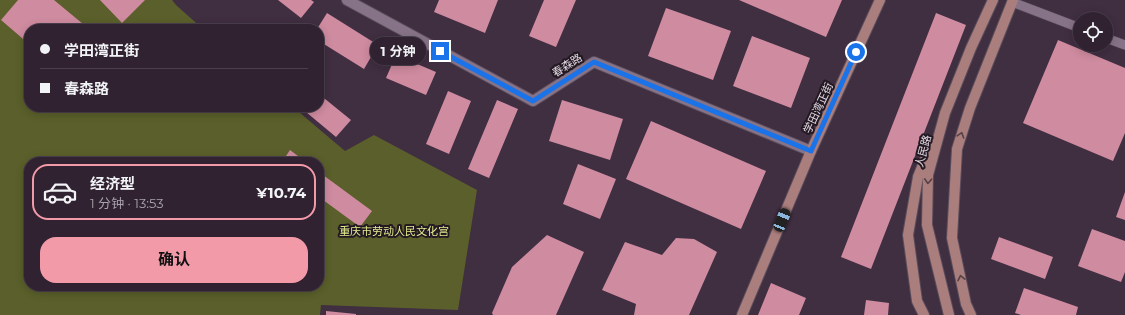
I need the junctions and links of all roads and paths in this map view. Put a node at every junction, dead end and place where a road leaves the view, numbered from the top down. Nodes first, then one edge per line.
1 (347, 0) edge
2 (880, 0) edge
3 (993, 0) edge
4 (1012, 1) edge
5 (1073, 25) edge
6 (1113, 41) edge
7 (1125, 45) edge
8 (971, 48) junction
9 (811, 151) junction
10 (742, 315) edge
11 (924, 315) edge
12 (949, 315) edge
13 (971, 315) edge

1 - 9 street, 春森路
2 - 9 main road, 学田湾正街
3 - 8 main road, 人民路
4 - 5 lane
13 -> 4 main road
6 - 7 lane
8 - 11 main road
8 -> 12 main road, 人民路
9 - 10 main road, 学田湾正街

